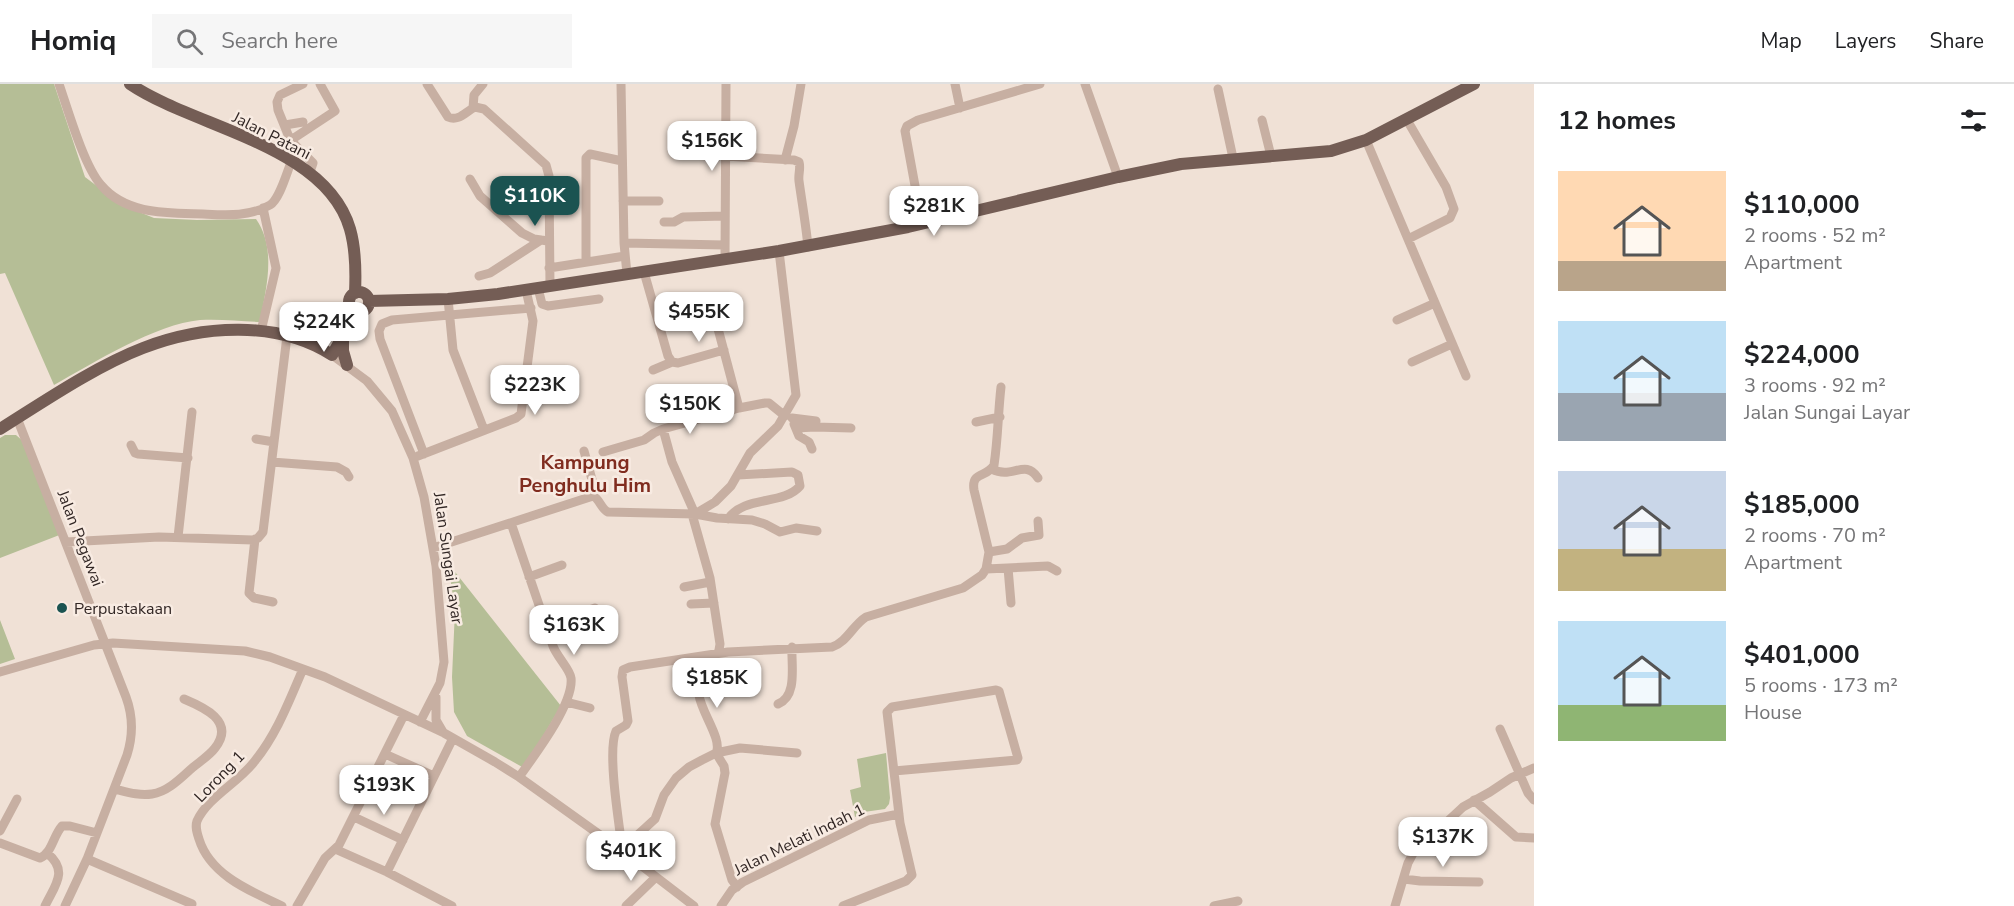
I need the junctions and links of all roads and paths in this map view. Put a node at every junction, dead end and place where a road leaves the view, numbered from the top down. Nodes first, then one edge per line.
1 (58, 84) edge
2 (130, 84) edge
3 (303, 84) edge
4 (320, 84) edge
5 (427, 84) edge
6 (483, 84) edge
7 (621, 84) edge
8 (726, 84) edge
9 (801, 84) edge
10 (956, 84) edge
11 (1040, 84) edge
12 (1085, 84) edge
13 (1474, 84) edge
14 (1218, 89) dead end
15 (473, 108) junction
16 (960, 108) junction
17 (1262, 120) dead end
18 (1407, 120) junction
19 (303, 122) dead end
20 (285, 125) junction
21 (291, 140) junction
22 (1366, 140) junction
23 (725, 156) junction
24 (1271, 156) junction
25 (1233, 158) junction
26 (292, 160) junction
27 (622, 160) junction
28 (789, 160) junction
29 (310, 172) junction
30 (1118, 177) junction
31 (470, 179) dead end
32 (623, 201) junction
33 (659, 201) dead end
34 (263, 208) junction
35 (725, 216) junction
36 (664, 222) dead end
37 (922, 224) junction
38 (1408, 239) junction
39 (545, 240) junction
40 (624, 243) junction
41 (725, 245) junction
42 (808, 247) junction
43 (779, 252) junction
44 (625, 256) junction
45 (725, 260) junction
46 (586, 262) junction
47 (549, 268) junction
48 (644, 272) junction
49 (627, 274) junction
50 (479, 276) dead end
51 (538, 288) junction
52 (355, 293) junction
53 (448, 299) junction
54 (599, 299) dead end
55 (369, 301) junction
56 (1435, 303) junction
57 (712, 306) dead end
58 (531, 308) junction
59 (354, 310) junction
60 (450, 315) junction
61 (1397, 320) dead end
62 (261, 331) junction
63 (341, 333) junction
64 (287, 336) junction
65 (300, 339) junction
66 (1452, 344) junction
67 (724, 350) junction
68 (329, 353) junction
69 (672, 362) junction
70 (1412, 362) dead end
71 (347, 365) junction
72 (653, 370) dead end
73 (1466, 376) dead end
74 (1001, 387) dead end
75 (739, 408) junction
76 (192, 412) dead end
77 (789, 414) junction
78 (999, 417) junction
79 (17, 418) junction
80 (976, 422) dead end
81 (815, 427) junction
82 (796, 428) junction
83 (851, 428) dead end
84 (0, 429) edge
85 (663, 429) junction
86 (484, 430) junction
87 (256, 439) dead end
88 (274, 442) junction
89 (132, 445) dead end
90 (812, 449) dead end
91 (584, 452) dead end
92 (603, 452) dead end
93 (423, 454) junction
94 (188, 458) junction
95 (413, 458) junction
96 (272, 462) junction
97 (992, 470) junction
98 (738, 475) junction
99 (349, 477) dead end
100 (1038, 478) dead end
101 (592, 495) junction
102 (694, 514) junction
103 (728, 519) junction
104 (1038, 521) dead end
105 (511, 523) junction
106 (817, 531) dead end
107 (178, 537) junction
108 (255, 539) junction
109 (66, 542) junction
110 (433, 548) junction
111 (989, 552) junction
112 (562, 565) dead end
113 (1008, 568) junction
114 (986, 569) junction
115 (1057, 571) dead end
116 (529, 577) junction
117 (710, 582) junction
118 (684, 587) dead end
119 (273, 602) dead end
120 (714, 603) junction
121 (1011, 603) dead end
122 (691, 604) dead end
123 (595, 608) dead end
124 (545, 626) junction
125 (105, 643) junction
126 (792, 647) junction
127 (718, 654) junction
128 (303, 669) junction
129 (0, 672) edge
130 (436, 694) junction
131 (183, 699) dead end
132 (566, 702) junction
133 (778, 704) dead end
134 (590, 708) dead end
135 (404, 715) junction
136 (420, 722) junction
137 (1500, 729) dead end
138 (444, 733) junction
139 (453, 738) junction
140 (385, 753) junction
141 (716, 753) junction
142 (797, 753) dead end
143 (1534, 768) edge
144 (894, 771) junction
145 (1520, 773) junction
146 (434, 776) junction
147 (519, 777) junction
148 (115, 789) junction
149 (17, 799) dead end
150 (1474, 801) junction
151 (1534, 801) edge
152 (899, 814) junction
153 (354, 817) junction
154 (0, 831) edge
155 (97, 833) junction
156 (1534, 838) edge
157 (403, 840) junction
158 (0, 843) edge
159 (645, 844) dead end
160 (622, 848) junction
161 (335, 849) junction
162 (47, 853) junction
163 (87, 859) junction
164 (633, 859) junction
165 (387, 872) junction
166 (656, 877) junction
167 (1404, 879) junction
168 (1479, 882) dead end
169 (736, 886) junction
170 (1238, 901) dead end
171 (192, 904) dead end
172 (45, 906) edge
173 (65, 906) edge
174 (282, 906) edge
175 (297, 906) edge
176 (452, 906) edge
177 (626, 906) edge
178 (694, 906) edge
179 (721, 906) edge
180 (843, 906) edge
181 (1214, 906) edge
182 (1395, 906) edge

1 - 34 street
2 - 26 main road, Jalan Patani
3 - 20 street
4 - 21 street
5 - 15 street
6 - 15 street
7 - 27 street
8 - 23 street
9 - 28 street
10 - 16 street
11 - 16 street
12 - 30 street
13 - 18 main road
14 - 25 street
15 - 39 street
16 - 37 street
17 - 24 street
18 - 22 main road
18 - 38 street
19 - 20 street
20 - 21 street
21 - 29 street
22 - 24 main road
22 - 38 street
23 - 28 street
23 - 35 street
24 - 25 main road
25 - 30 main road
26 - 29 main road, Jalan Patani
26 - 34 street
27 - 32 street
27 - 46 street
28 - 42 street
29 - 52 main road, Jalan Patani
30 - 37 main road
31 - 39 street
32 - 33 street
32 - 40 street
34 - 62 street
35 - 36 street
35 - 41 street
37 - 42 main road
38 - 56 street
39 - 47 street
39 - 50 street
40 - 41 street
40 - 44 street
41 - 45 street
42 - 43 main road
43 - 45 main road
43 - 77 street
44 - 46 street
44 - 49 street
45 - 48 main road
46 - 47 street
47 - 51 street
48 - 49 main road
48 - 69 street
49 - 51 main road
51 - 53 main road
51 - 54 street
51 - 58 street
52 - 55 main road
52 - 59 main road
53 - 55 main road
53 - 60 street
55 - 59 main road
56 - 61 street
56 - 66 street
57 - 67 street
58 - 60 street
58 - 86 street
59 - 63 main road
60 - 86 street
60 - 93 street
62 - 64 main road, Jalan Sungai Layar
62 - 79 main road, Jalan Sungai Layar
63 - 65 main road
63 - 68 main road
63 - 71 main road
64 - 65 main road, Jalan Sungai Layar
64 - 88 street
65 - 68 main road, Jalan Sungai Layar
66 - 70 street
66 - 73 street
67 - 69 street
67 - 75 street
68 - 71 street, Jalan Sungai Layar
69 - 72 street
71 - 95 street, Jalan Sungai Layar
74 - 78 street
75 - 77 street
75 - 85 street
76 - 94 street
77 - 81 street
77 - 82 street
77 - 98 street
78 - 80 street
78 - 97 street
79 - 84 main road, Jalan Sungai Layar
79 - 109 street, Jalan Pegawai
81 - 82 street
81 - 83 street
82 - 90 street
85 - 92 street
85 - 102 street
86 - 93 street
87 - 88 street
88 - 96 street
89 - 94 street
91 - 101 street
93 - 95 street
94 - 107 street
95 - 110 street, Jalan Sungai Layar
96 - 99 street
96 - 108 street
97 - 100 street
97 - 111 street
98 - 102 street
98 - 103 street
101 - 102 street
101 - 105 street
102 - 103 street
102 - 117 street
103 - 106 street
104 - 111 street
105 - 110 street
105 - 116 street
107 - 108 street
107 - 109 street
108 - 119 street
109 - 125 street, Jalan Pegawai
110 - 130 street, Jalan Sungai Layar
111 - 114 street
112 - 116 street
113 - 114 street
113 - 115 street
113 - 121 street
114 - 126 street
116 - 124 street
117 - 118 street
117 - 120 street
120 - 122 street
120 - 127 street
123 - 124 street
124 - 132 street
125 - 128 street
125 - 129 street
125 - 148 street, Jalan Pegawai
126 - 127 street
126 - 133 street
127 - 141 street
127 - 160 street
128 - 135 street
128 - 174 street, Lorong 1
130 - 136 street, Jalan Sungai Layar
130 - 138 street
131 - 148 street
132 - 134 street
132 - 147 street
135 - 136 street
135 - 140 street
136 - 138 street
137 - 145 street
138 - 139 street
139 - 146 street
139 - 147 street
140 - 146 street
140 - 153 street
141 - 142 street
141 - 160 street
141 - 169 street
143 - 145 street
144 - 144 street
144 - 152 street
145 - 150 street
145 - 151 street
146 - 157 street
147 - 160 street
148 - 155 street, Jalan Pegawai
149 - 154 street
150 - 156 street
150 - 167 street
152 - 169 street, Jalan Melati Indah 1
152 - 180 street
153 - 157 street
153 - 161 street
155 - 162 street
155 - 163 street, Jalan Pegawai
157 - 165 street
158 - 162 street
159 - 164 street
160 - 164 street
161 - 165 street
161 - 175 street
162 - 172 street
163 - 171 street
163 - 173 street, Jalan Pegawai
164 - 166 street
165 - 176 street
166 - 177 street
166 - 178 street
167 - 168 street
167 - 182 street
169 - 179 street, Jalan Melati Indah 1
170 - 181 street

